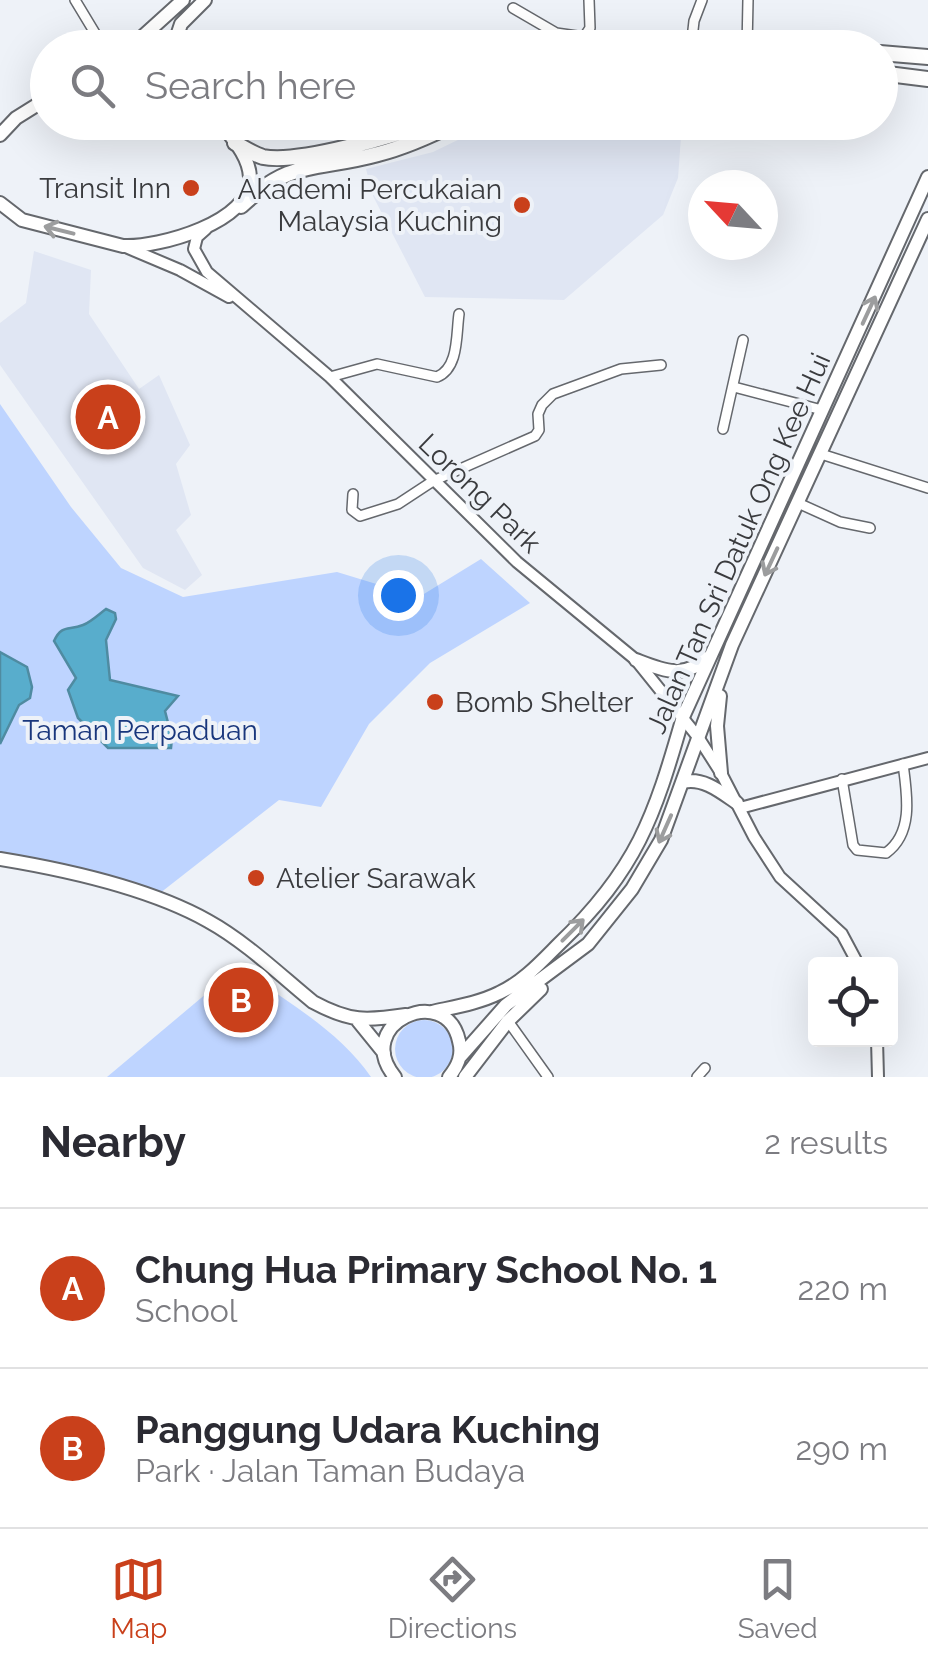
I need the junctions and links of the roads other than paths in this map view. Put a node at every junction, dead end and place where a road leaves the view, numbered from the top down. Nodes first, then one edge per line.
1 (75, 0) edge
2 (183, 0) edge
3 (206, 0) edge
4 (589, 0) edge
5 (702, 0) edge
6 (748, 0) edge
7 (513, 8) dead end
8 (93, 30) edge
9 (150, 30) edge
10 (179, 30) edge
11 (551, 30) edge
12 (589, 30) edge
13 (693, 30) edge
14 (747, 30) edge
15 (898, 54) edge
16 (924, 55) edge
17 (898, 75) edge
18 (928, 79) edge
19 (30, 109) edge
20 (0, 135) edge
21 (233, 140) edge
22 (371, 140) edge
23 (415, 140) edge
24 (235, 143) junction
25 (928, 177) edge
26 (0, 203) edge
27 (241, 206) junction
28 (0, 217) edge
29 (218, 219) junction
30 (928, 219) edge
31 (22, 220) junction
32 (122, 246) junction
33 (244, 305) junction
34 (459, 314) dead end
35 (743, 340) dead end
36 (661, 366) dead end
37 (330, 377) junction
38 (734, 386) junction
39 (822, 410) junction
40 (723, 429) dead end
41 (822, 454) junction
42 (433, 481) junction
43 (928, 488) edge
44 (353, 494) dead end
45 (798, 503) junction
46 (870, 528) dead end
47 (732, 646) junction
48 (713, 650) junction
49 (636, 660) junction
50 (683, 716) junction
51 (698, 738) junction
52 (928, 758) edge
53 (904, 764) junction
54 (721, 773) junction
55 (842, 779) junction
56 (683, 782) junction
57 (739, 805) junction
58 (0, 860) edge
59 (854, 957) edge
60 (570, 958) junction
61 (432, 1012) junction
62 (406, 1015) junction
63 (358, 1021) junction
64 (508, 1021) junction
65 (877, 1047) edge
66 (384, 1052) junction
67 (460, 1057) junction
68 (705, 1068) dead end
69 (391, 1075) edge
70 (449, 1077) edge
71 (466, 1077) edge
72 (548, 1077) edge
73 (697, 1077) edge
74 (878, 1077) edge

1 - 8 street
2 - 9 main road
3 - 10 main road
4 - 12 street
5 - 13 street
6 - 14 street
7 - 11 street
15 - 16 main road
17 - 18 main road
19 - 20 main road
21 - 24 main road
22 - 24 main road
23 - 27 main road
24 - 27 main road
39 -> 25 main road, Jalan Tan Sri Datuk Ong Kee Hui
26 - 31 main road
27 - 29 main road
28 - 31 main road
29 - 32 main road
29 - 33 street
30 - 41 main road, Jalan Tan Sri Datuk Ong Kee Hui
32 -> 31 main road
32 - 33 street
33 - 37 street, Lorong Park
34 - 37 street
35 - 38 street
36 - 42 street
37 - 42 street, Lorong Park
38 - 39 street
38 - 40 street
39 - 48 main road, Jalan Tan Sri Datuk Ong Kee Hui
41 - 43 street
41 - 45 main road, Jalan Tan Sri Datuk Ong Kee Hui
42 - 44 street
42 - 49 street, Lorong Park
45 - 46 street
45 -> 47 main road, Jalan Tan Sri Datuk Ong Kee Hui
47 - 51 main road, Jalan Tan Sri Datuk Ong Kee Hui
47 - 54 main road
48 - 49 main road
48 - 50 main road, Jalan Tan Sri Datuk Ong Kee Hui
49 - 50 street, Lorong Park
50 - 51 street, Lorong Park
61 -> 50 main road, Jalan Tan Sri Datuk Ong Kee Hui
51 - 54 street, Lorong Park
51 - 56 main road, Jalan Tan Sri Datuk Ong Kee Hui
52 - 53 street
53 - 55 street
53 - 55 street
54 - 57 street, Lorong Park
55 - 57 street
56 - 57 main road
56 -> 60 main road, Jalan Tan Sri Datuk Ong Kee Hui
57 - 59 street, Lorong Park
58 - 63 main road
60 - 64 main road
60 - 67 main road, Jalan Tan Sri Datuk Ong Kee Hui
61 - 62 main road, Jalan Tan Sri Datuk Ong Kee Hui
61 - 67 main road
62 - 63 main road, Jalan Tan Sri Datuk Ong Kee Hui
62 - 66 main road
63 - 66 main road
64 - 71 main road
64 - 72 street
65 - 74 street
66 - 69 main road
67 - 70 main road, Jalan Tan Sri Datuk Ong Kee Hui
68 - 73 street

